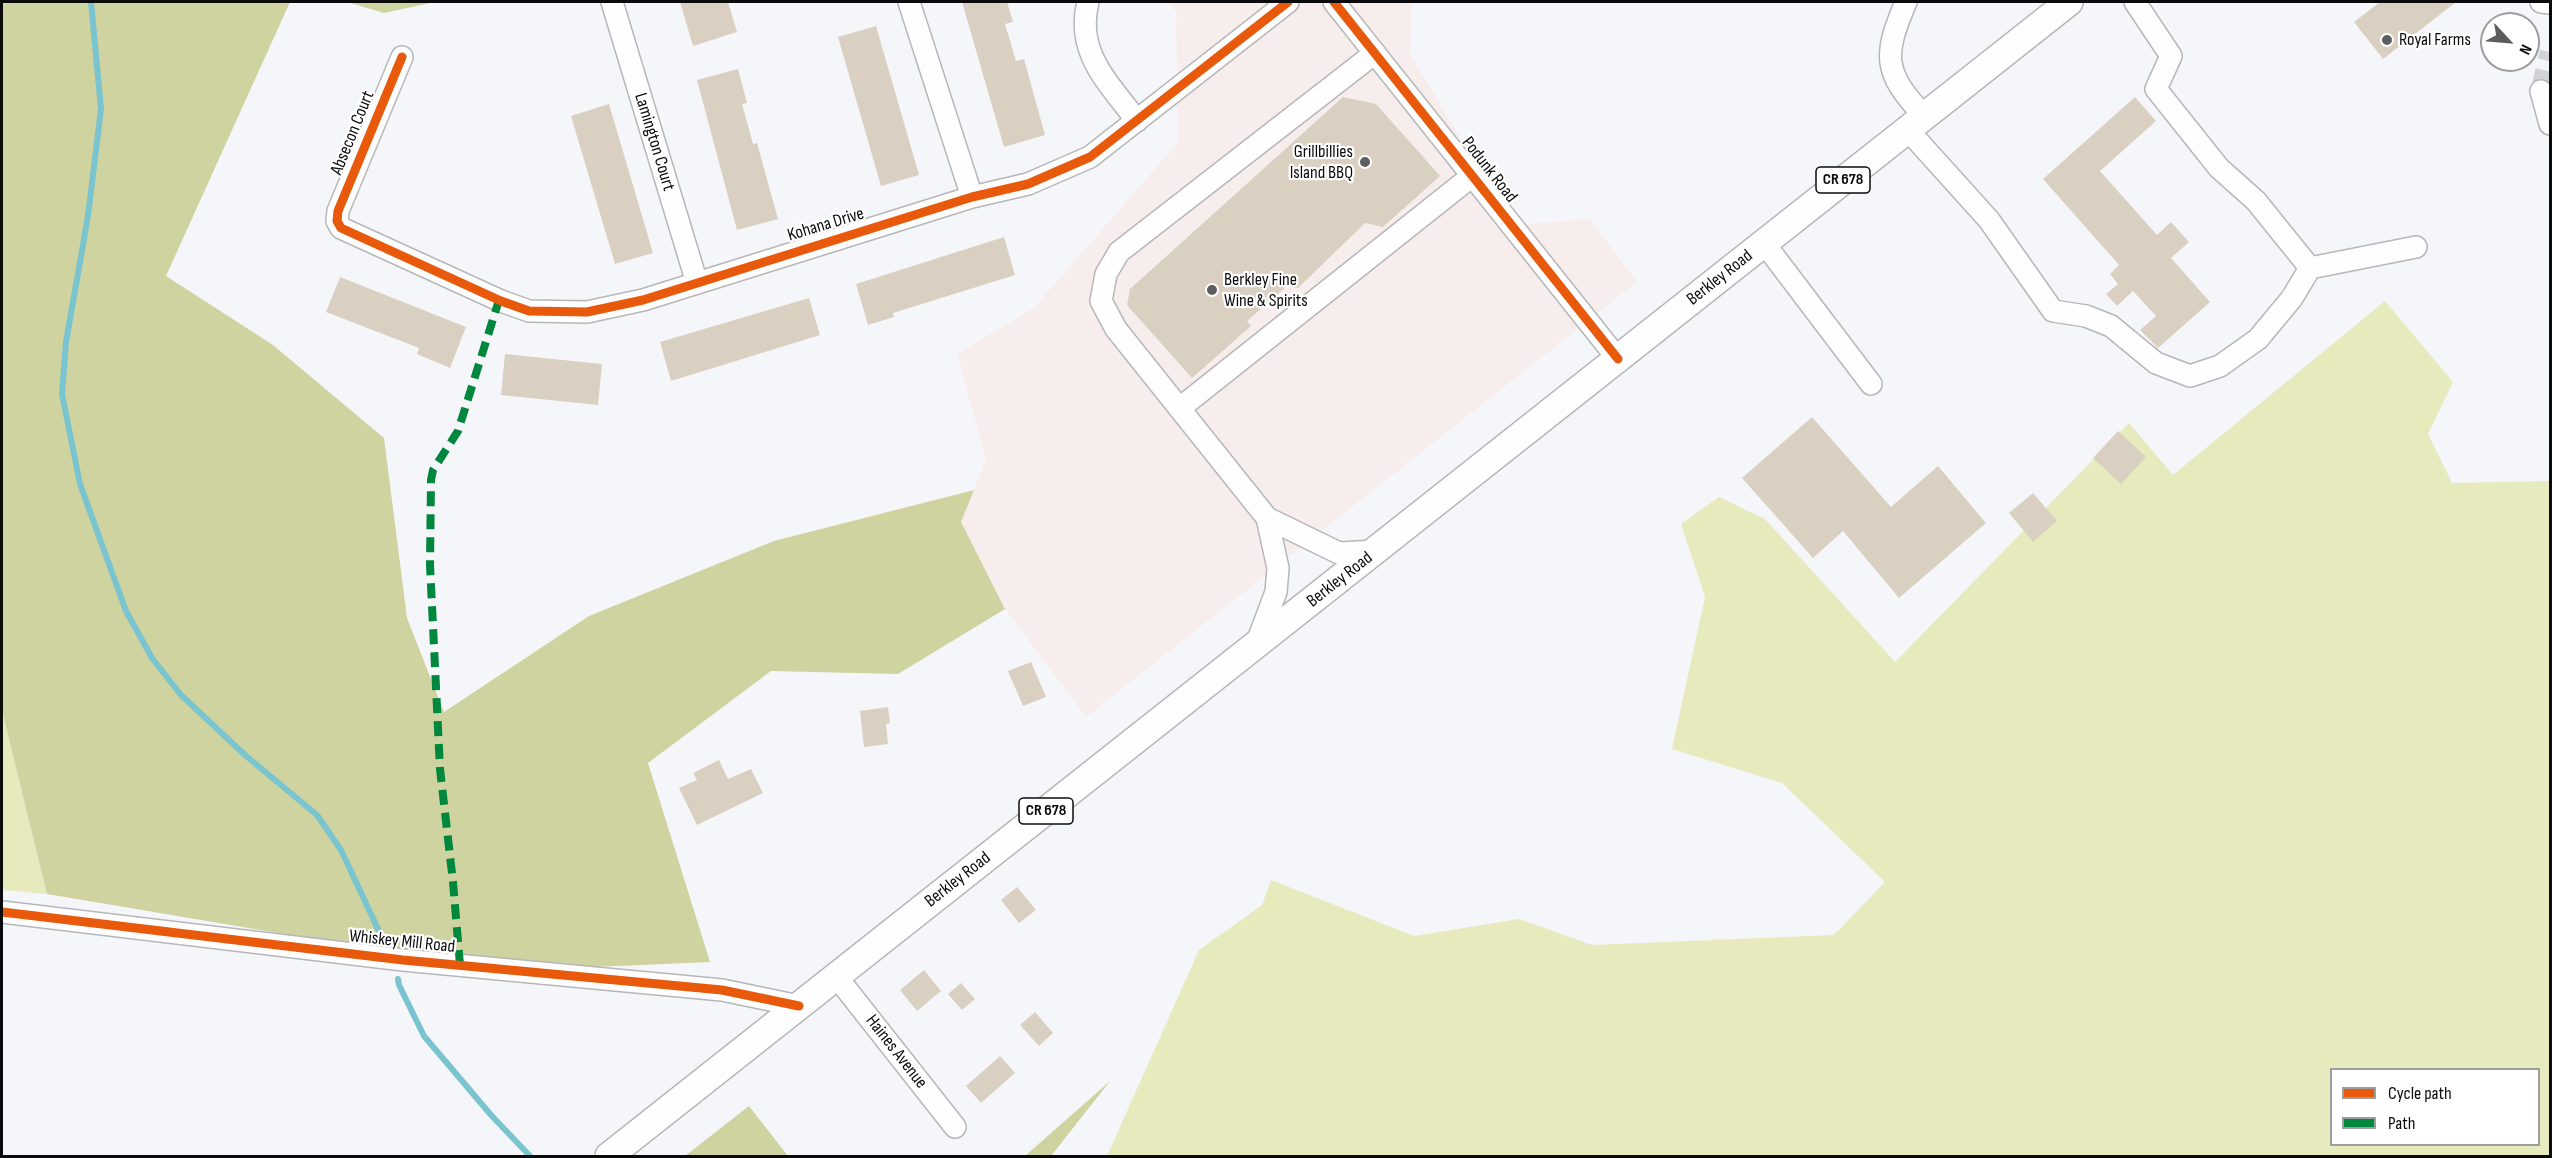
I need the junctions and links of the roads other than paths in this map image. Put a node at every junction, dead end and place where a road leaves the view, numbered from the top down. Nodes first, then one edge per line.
1 (612, 2) edge
2 (909, 2) edge
3 (1088, 2) edge
4 (1288, 2) edge
5 (1334, 2) edge
6 (1906, 2) edge
7 (2069, 2) edge
8 (2135, 2) edge
9 (2541, 2) edge
10 (2550, 3) edge
11 (1375, 53) junction
12 (402, 57) dead end
13 (2541, 91) tunnel mouth
14 (1137, 121) junction
15 (1915, 122) junction
16 (2550, 124) edge
17 (1472, 176) junction
18 (972, 197) junction
19 (337, 221) joint
20 (1764, 243) junction
21 (2416, 247) dead end
22 (2310, 268) junction
23 (697, 283) junction
24 (1618, 359) junction
25 (1871, 384) dead end
26 (1180, 408) junction
27 (1267, 518) junction
28 (1376, 551) junction
29 (1256, 646) junction
30 (2, 912) edge
31 (836, 976) junction
32 (799, 1006) junction
33 (956, 1127) dead end
34 (609, 1156) edge

1 - 23 street, Lamington Court
2 - 18 street
3 - 14 street
4 - 14 street, Kohana Drive
5 - 11 street, Podunk Road
6 - 15 street
7 - 15 main road, Berkley Road / CR 678
8 - 22 street
9 - 10 street
11 - 17 street, Podunk Road
11 - 26 street
12 - 19 street, Absecon Court
13 - 16 street
14 - 18 street, Kohana Drive
15 - 20 main road, Berkley Road / CR 678
15 - 22 street
17 - 24 street, Podunk Road
17 - 26 street
18 - 23 street, Kohana Drive
19 - 23 street, Kohana Drive
20 - 24 main road, Berkley Road / CR 678
20 - 25 street
21 - 22 street
24 - 28 main road, Berkley Road / CR 678
26 - 27 street
27 - 28 street
27 - 29 street
28 - 29 main road, Berkley Road / CR 678
29 - 31 main road, Berkley Road / CR 678
30 - 32 street, Whiskey Mill Road
31 - 32 main road, Berkley Road / CR 678
31 - 33 street, Haines Avenue
32 - 34 main road, Berkley Road / CR 678

